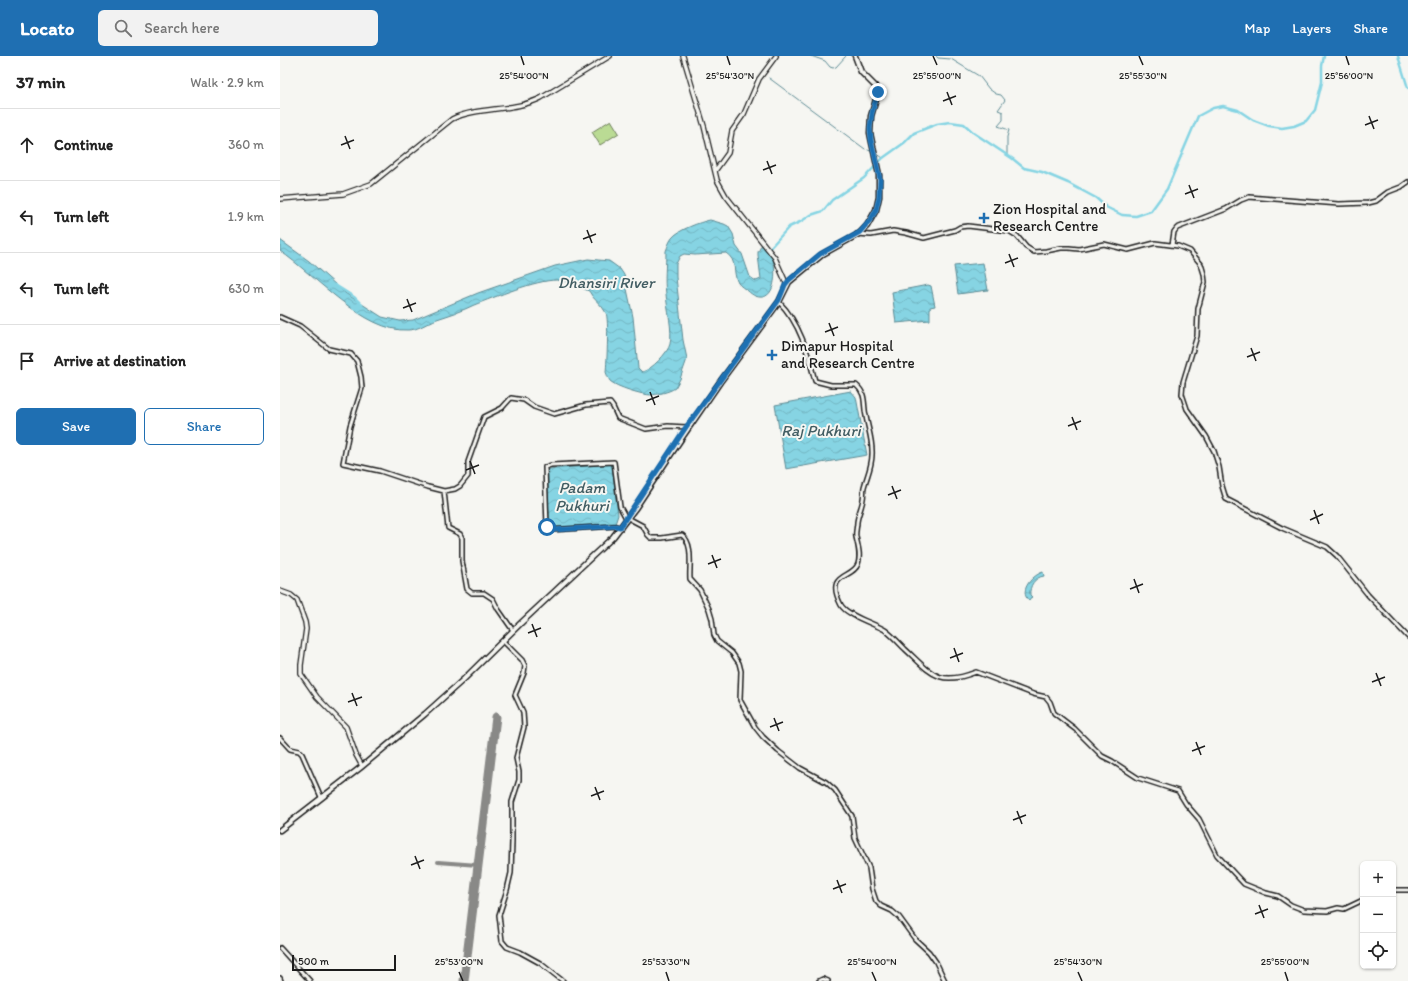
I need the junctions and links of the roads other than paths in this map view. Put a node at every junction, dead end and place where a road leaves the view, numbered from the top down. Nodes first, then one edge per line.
1 (610, 56) edge
2 (682, 56) edge
3 (776, 56) edge
4 (856, 56) edge
5 (714, 163) junction
6 (721, 163) junction
7 (715, 171) junction
8 (1408, 182) edge
9 (280, 200) edge
10 (858, 234) junction
11 (1172, 245) junction
12 (787, 284) junction
13 (779, 302) junction
14 (280, 317) edge
15 (686, 427) junction
16 (444, 491) junction
17 (627, 518) junction
18 (620, 527) junction
19 (280, 590) edge
20 (512, 629) junction
21 (1408, 637) edge
22 (502, 641) junction
23 (452, 688) junction
24 (280, 738) edge
25 (362, 765) junction
26 (321, 797) junction
27 (280, 829) edge
28 (1396, 890) edge
29 (1408, 890) edge
30 (1360, 901) edge
31 (280, 948) edge
32 (280, 978) edge
33 (281, 981) edge
34 (310, 981) edge
35 (563, 981) edge
36 (819, 981) edge
37 (828, 981) edge
38 (945, 981) edge

1 - 9 main road
2 - 5 main road
3 - 6 main road
4 - 10 main road
5 - 6 main road
5 - 7 main road
6 - 7 main road
7 - 12 main road
8 - 11 street
10 - 11 street
10 - 12 main road
11 - 21 street
12 - 13 main road
12 - 15 main road
13 - 17 main road
13 - 30 street
14 - 16 street
15 - 16 street
15 - 17 main road
16 - 20 street
17 - 18 main road
17 - 18 street
17 - 38 street
18 - 20 main road
18 - 22 main road
19 - 25 main road
20 - 23 main road
22 - 23 main road
22 - 35 street
23 - 25 main road
24 - 26 street
25 - 26 main road
25 - 27 main road
26 - 27 main road
28 - 29 street
31 - 34 street
32 - 33 street
36 - 37 street

